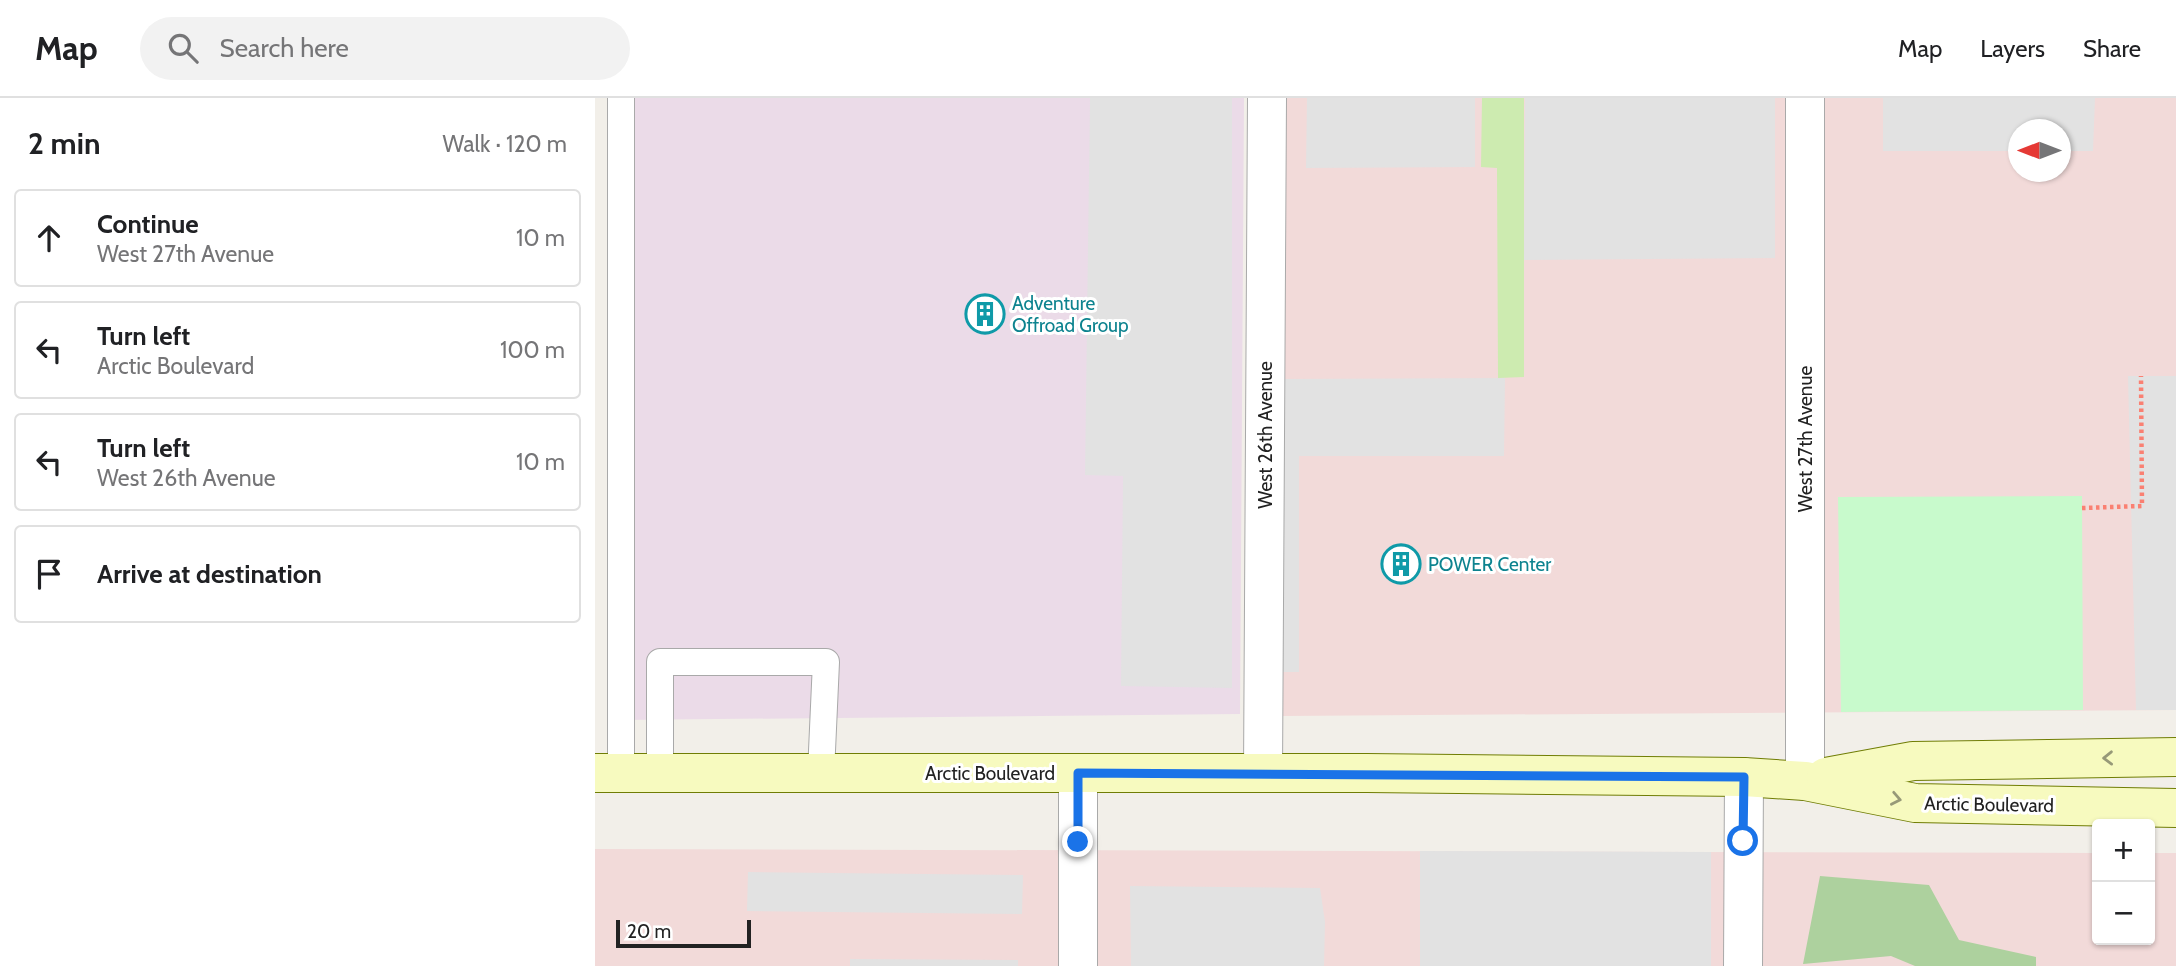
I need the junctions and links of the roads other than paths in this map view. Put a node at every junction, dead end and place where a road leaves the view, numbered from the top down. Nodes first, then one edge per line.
1 (621, 98) edge
2 (1267, 98) edge
3 (1805, 98) edge
4 (2176, 757) edge
5 (608, 773) edge
6 (660, 773) junction
7 (821, 773) junction
8 (1078, 773) junction
9 (1263, 773) junction
10 (1744, 777) junction
11 (1805, 781) junction
12 (2176, 807) edge
13 (1078, 966) edge
14 (1742, 966) edge

1 - 5 lane
2 - 9 street, West 26th Avenue
3 - 11 street, West 27th Avenue
4 -> 11 main road, Arctic Boulevard
5 - 6 main road, Arctic Boulevard
6 - 7 main road, Arctic Boulevard
6 - 7 lane
7 - 8 main road, Arctic Boulevard
8 - 9 main road, Arctic Boulevard
8 - 13 street
9 - 10 main road, Arctic Boulevard
10 - 11 main road, Arctic Boulevard
10 - 14 street
11 -> 12 main road, Arctic Boulevard

